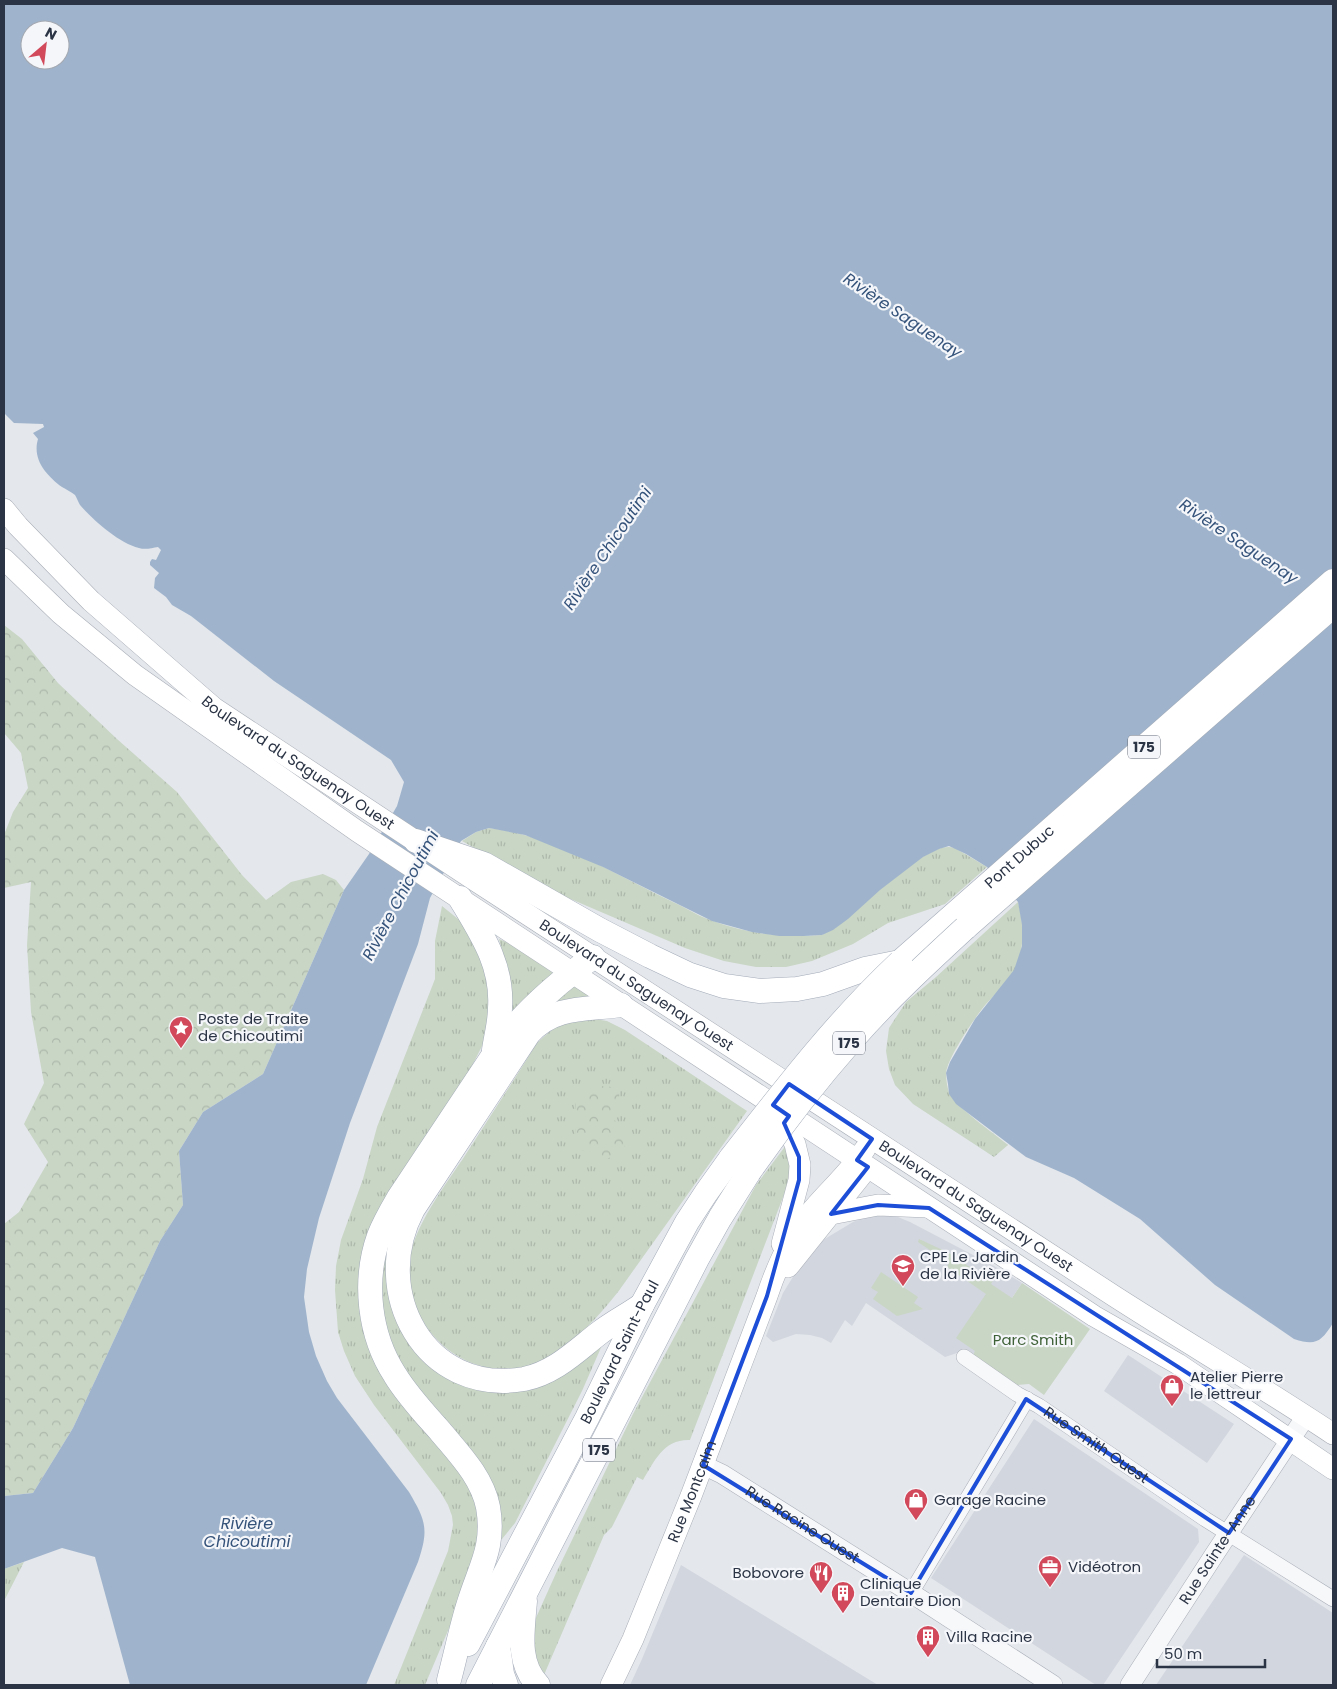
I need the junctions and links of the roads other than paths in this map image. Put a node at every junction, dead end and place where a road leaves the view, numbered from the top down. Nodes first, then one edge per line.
1 (4, 509) edge
2 (4, 559) edge
3 (1333, 581) edge
4 (1333, 606) edge
5 (416, 841) joint
6 (472, 881) junction
7 (593, 957) junction
8 (900, 962) junction
9 (572, 973) junction
10 (621, 1006) junction
11 (493, 1054) junction
12 (776, 1107) junction
13 (877, 1142) junction
14 (863, 1164) junction
15 (740, 1165) junction
16 (929, 1208) junction
17 (831, 1214) junction
18 (776, 1269) junction
19 (767, 1296) junction
20 (642, 1305) junction
21 (964, 1357) dead end
22 (1027, 1399) junction
23 (1306, 1416) junction
24 (1333, 1434) edge
25 (1290, 1439) junction
26 (703, 1464) junction
27 (1333, 1469) edge
28 (1229, 1533) junction
29 (526, 1592) junction
30 (911, 1592) junction
31 (1333, 1599) edge
32 (498, 1646) junction
33 (450, 1683) edge
34 (478, 1685) edge
35 (506, 1685) edge
36 (538, 1685) edge
37 (611, 1685) edge
38 (1053, 1685) edge
39 (1130, 1685) edge

1 - 5 main road, Boulevard du Saguenay Ouest
2 - 6 main road, Boulevard du Saguenay Ouest
3 - 8 main road, Pont Dubuc / 175
4 - 15 main road, Pont Dubuc / 175, bridge
5 - 6 main road
6 - 7 main road, Boulevard du Saguenay Ouest
6 - 8 main road
6 - 9 main road, Boulevard du Saguenay Ouest
6 - 11 main road
7 - 9 main road
7 - 13 main road, Boulevard du Saguenay Ouest
8 - 15 main road, Pont Dubuc / 175, bridge
9 - 10 main road, Boulevard du Saguenay Ouest
9 - 11 main road
10 - 12 main road, Boulevard du Saguenay Ouest
10 - 20 main road
11 - 33 main road
12 - 14 main road, Boulevard du Saguenay Ouest
12 - 18 main road
13 - 14 main road, Rue Montcalm
13 - 23 main road, Boulevard du Saguenay Ouest
14 - 16 main road, Boulevard du Saguenay Ouest
14 - 17 main road, Rue Montcalm
14 - 18 main road, Rue Montcalm
15 - 20 main road, Boulevard Saint-Paul / 175
15 - 29 main road, Boulevard Saint-Paul / 175
16 - 17 main road
16 - 25 main road, Boulevard du Saguenay Ouest
17 - 19 main road, Rue Montcalm
18 - 19 main road, Rue Montcalm
19 - 26 main road, Rue Montcalm
20 - 33 main road, Boulevard Saint-Paul / 175
21 - 22 street, Rue Smith Ouest
22 - 28 street, Rue Smith Ouest
22 - 30 street
23 - 24 main road, Boulevard du Saguenay Ouest
23 - 25 street, Rue Sainte-Anne
25 - 27 main road, Boulevard du Saguenay Ouest
25 - 28 street, Rue Sainte-Anne
26 - 30 street, Rue Racine Ouest
26 - 37 main road, Rue Montcalm
28 - 31 street, Rue Smith Ouest
28 - 39 street, Rue Sainte-Anne
29 - 32 main road, Boulevard Saint-Paul / 175
29 - 36 main road
30 - 38 street, Rue Racine Ouest
32 - 34 main road, Boulevard Saint-Paul / 175
32 - 35 main road

